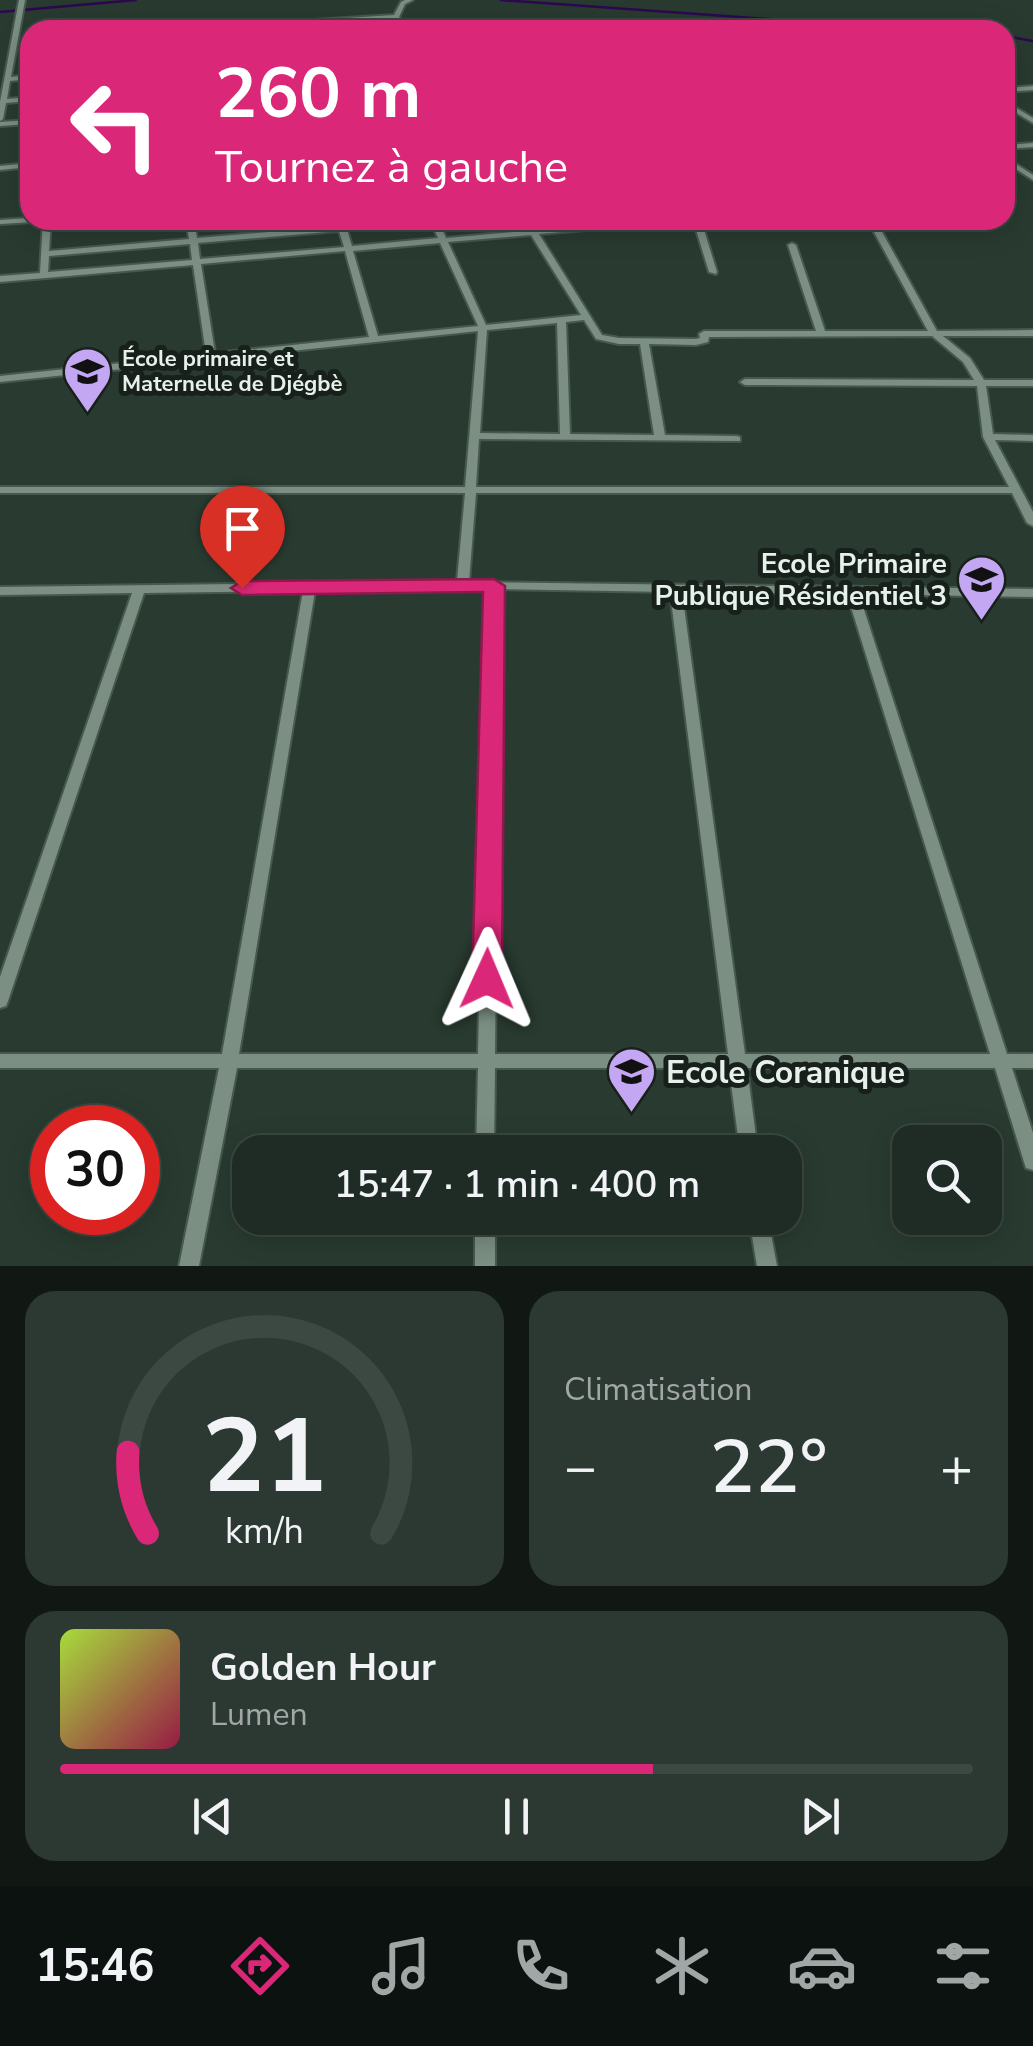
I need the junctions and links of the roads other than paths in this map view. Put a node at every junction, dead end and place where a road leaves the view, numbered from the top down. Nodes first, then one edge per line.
1 (22, 0) edge
2 (410, 0) edge
3 (396, 17) junction
4 (334, 19) joint
5 (319, 20) edge
6 (399, 20) edge
7 (16, 39) junction
8 (20, 39) edge
9 (12, 58) junction
10 (20, 58) edge
11 (20, 78) edge
12 (8, 79) junction
13 (20, 100) edge
14 (4, 101) junction
15 (0, 122) edge
16 (47, 230) edge
17 (191, 230) edge
18 (288, 230) edge
19 (343, 230) edge
20 (439, 230) edge
21 (559, 230) edge
22 (700, 230) edge
23 (878, 230) edge
24 (534, 233) junction
25 (444, 240) junction
26 (192, 241) junction
27 (792, 245) dead end
28 (348, 248) junction
29 (46, 254) junction
30 (196, 262) junction
31 (712, 272) dead end
32 (44, 274) junction
33 (0, 279) edge
34 (585, 317) junction
35 (561, 319) junction
36 (483, 327) junction
37 (934, 332) junction
38 (1033, 333) edge
39 (822, 334) junction
40 (374, 338) junction
41 (644, 342) junction
42 (212, 356) junction
43 (0, 379) edge
44 (745, 382) dead end
45 (981, 383) junction
46 (1033, 383) edge
47 (476, 436) junction
48 (565, 437) junction
49 (660, 438) junction
50 (988, 438) junction
51 (1033, 438) edge
52 (736, 439) dead end
53 (474, 487) junction
54 (0, 490) edge
55 (1016, 490) junction
56 (1033, 523) edge
57 (463, 585) junction
58 (494, 586) junction
59 (140, 588) junction
60 (309, 588) junction
61 (676, 588) junction
62 (851, 589) junction
63 (0, 591) edge
64 (1033, 593) edge
65 (0, 1001) edge
66 (230, 1058) junction
67 (486, 1058) junction
68 (0, 1061) edge
69 (999, 1061) junction
70 (1033, 1061) edge
71 (736, 1062) junction
72 (486, 1135) edge
73 (747, 1135) edge
74 (1033, 1162) edge
75 (485, 1235) edge
76 (762, 1235) edge
77 (189, 1266) edge
78 (485, 1266) edge
79 (767, 1266) edge

1 - 7 street
2 - 3 street
3 - 4 street
3 - 6 street
4 - 5 street
7 - 8 street
7 - 9 street
9 - 10 street
9 - 12 street
11 - 12 street
12 - 14 street
13 - 14 street
14 - 15 street
16 - 29 street
17 - 26 street
18 - 26 street
19 - 28 street
20 - 25 street
21 - 24 street
22 - 31 street
23 - 37 street
24 - 25 street
24 - 34 street
25 - 28 street
25 - 36 street
26 - 29 street
26 - 30 street
27 - 39 street
28 - 30 street
28 - 40 street
29 - 32 street
30 - 32 street
30 - 42 street
32 - 33 street
34 - 35 street
34 - 41 street
35 - 36 street
35 - 48 street
36 - 40 street
36 - 47 street
37 - 38 street
37 - 39 street
37 - 45 street
39 - 41 street
40 - 42 street
41 - 49 street
42 - 43 street
44 - 45 street
45 - 46 street
45 - 50 street
47 - 48 street
47 - 53 street
48 - 49 street
49 - 52 street
50 - 51 street
50 - 55 street
53 - 54 street
53 - 55 street
53 - 57 street
55 - 56 street
57 - 58 street
57 - 60 street
58 - 61 street
58 - 67 street
59 - 60 street
59 - 63 street
59 - 65 street
60 - 66 street
61 - 62 street
61 - 71 street
62 - 64 street
62 - 69 street
66 - 67 street
66 - 68 street
66 - 77 street
67 - 71 street
67 - 72 street
69 - 70 street
69 - 71 street
69 - 74 street
71 - 73 street
75 - 78 street
76 - 79 street

